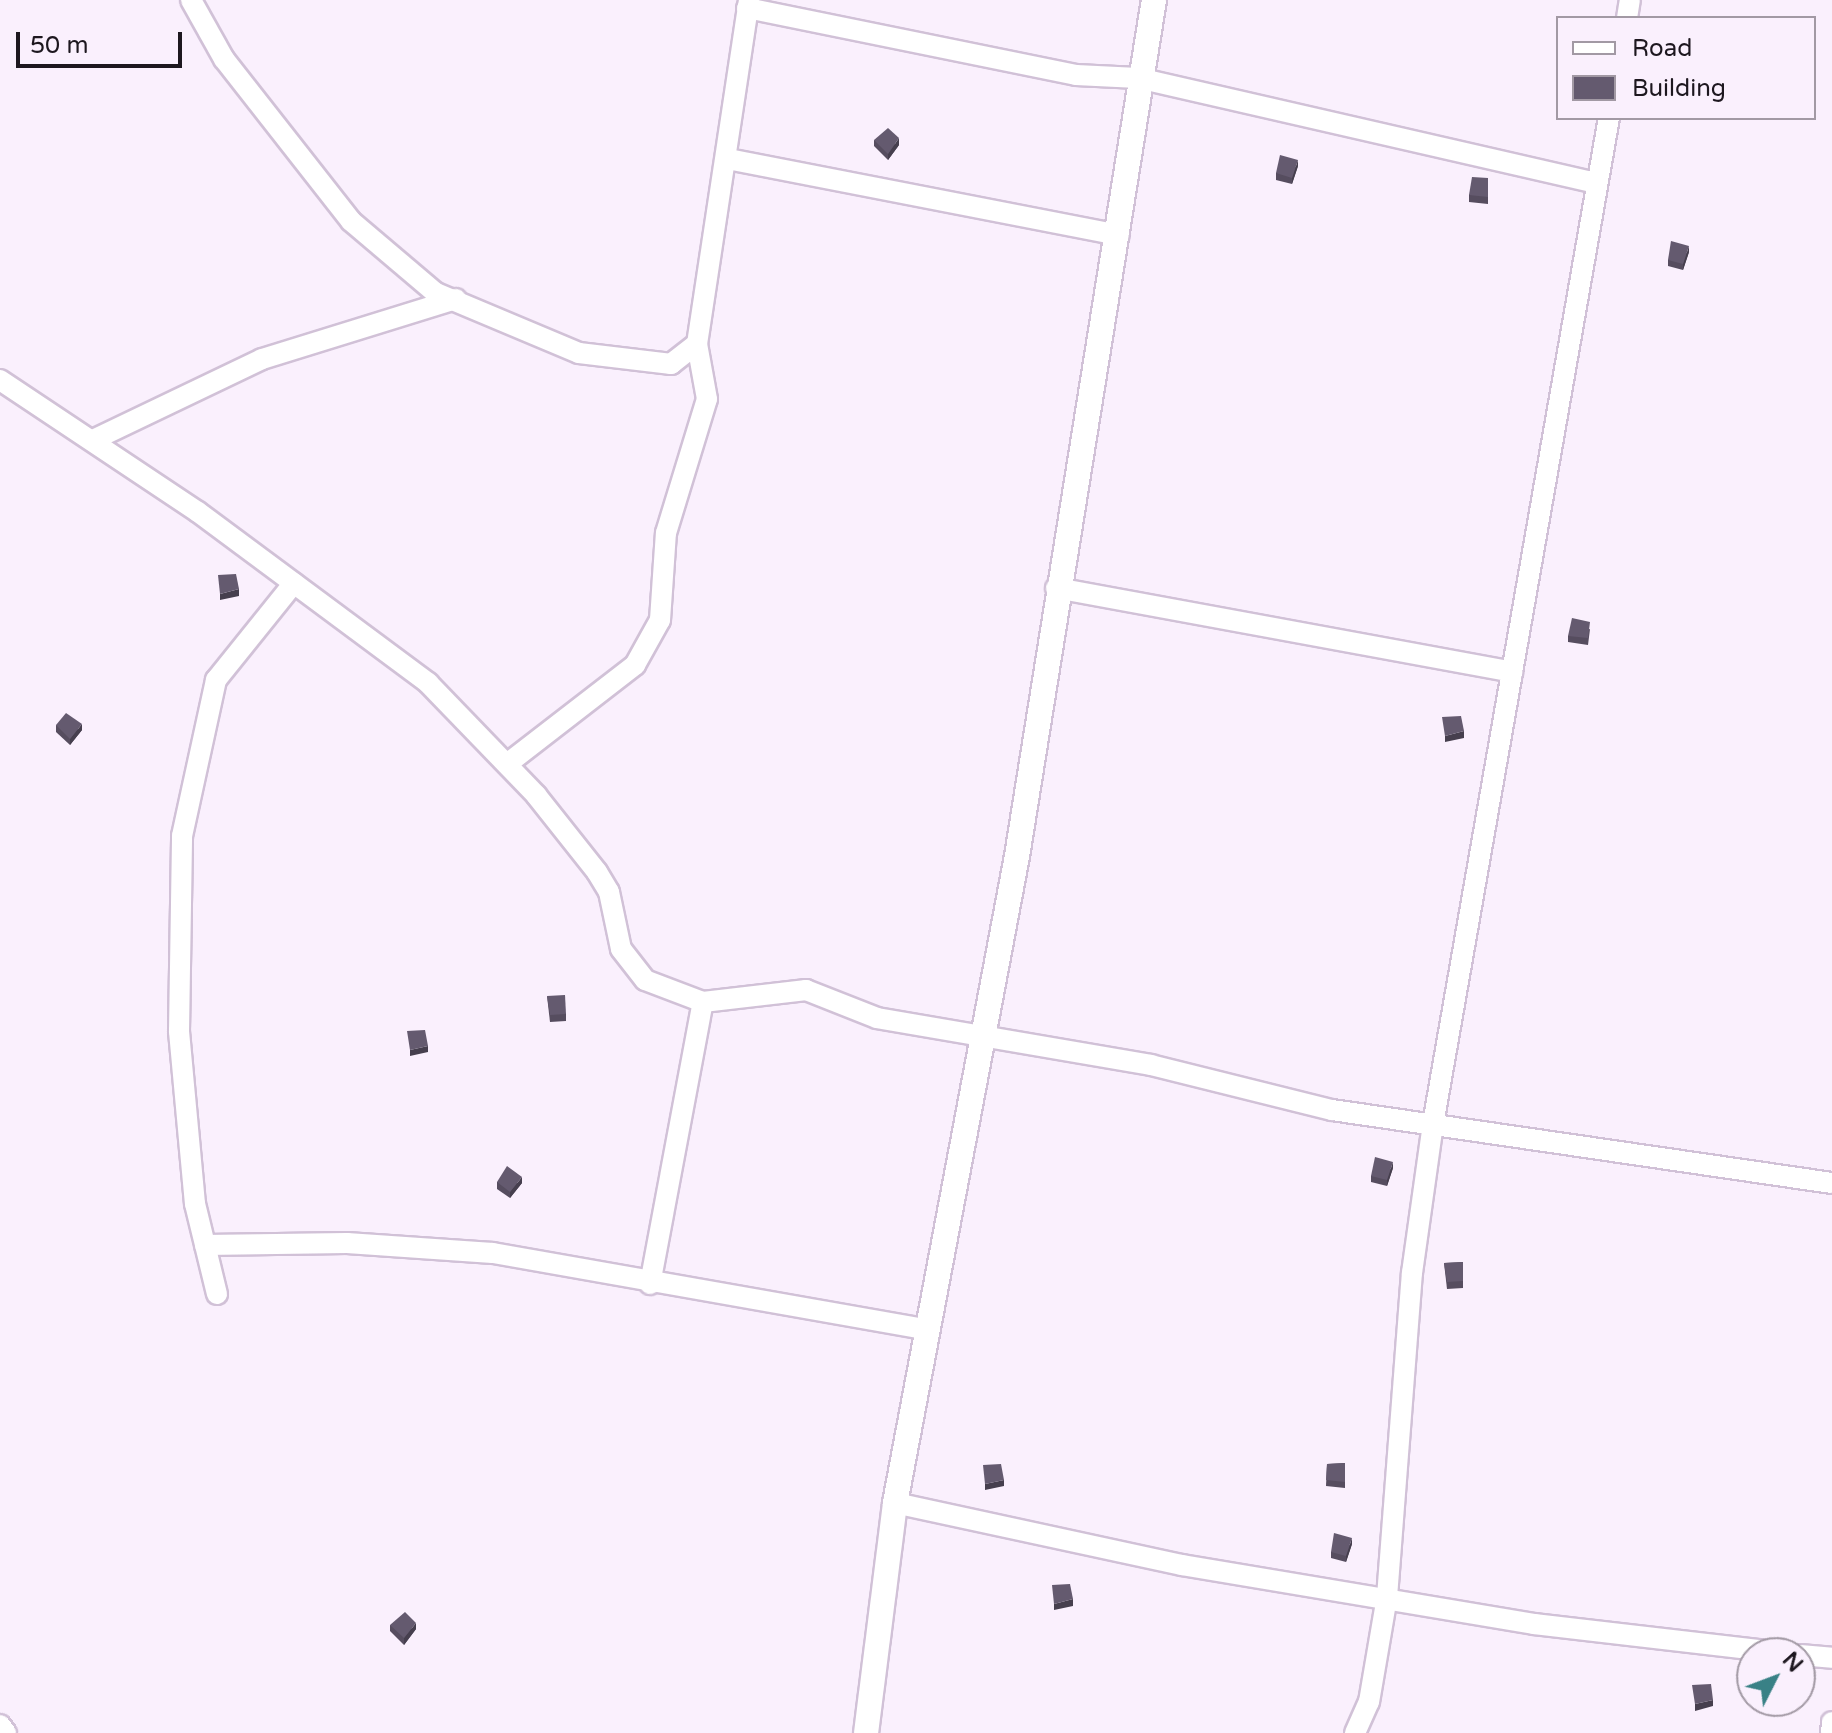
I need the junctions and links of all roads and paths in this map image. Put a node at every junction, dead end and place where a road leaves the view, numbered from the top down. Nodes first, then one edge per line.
1 (191, 0) edge
2 (1154, 0) edge
3 (748, 4) edge
4 (1138, 78) junction
5 (1609, 120) edge
6 (728, 159) junction
7 (1595, 183) junction
8 (1119, 235) junction
9 (456, 299) junction
10 (697, 344) junction
11 (0, 380) edge
12 (93, 440) junction
13 (294, 583) junction
14 (1056, 588) junction
15 (1512, 672) junction
16 (507, 764) junction
17 (703, 1002) junction
18 (984, 1041) junction
19 (1433, 1124) junction
20 (1832, 1183) edge
21 (205, 1245) junction
22 (650, 1284) junction
23 (217, 1294) dead end
24 (926, 1329) junction
25 (895, 1503) junction
26 (1387, 1597) junction
27 (1736, 1647) edge
28 (1832, 1722) edge
29 (0, 1725) edge
30 (6, 1733) edge
31 (866, 1733) edge
32 (1355, 1733) edge
33 (1831, 1733) edge

1 - 9 street
2 - 4 street
3 - 4 street
3 - 6 street
4 - 7 street
4 - 8 street
5 - 7 street
6 - 8 street
6 - 10 street
7 - 15 street
8 - 14 street
9 - 10 street
9 - 12 street
10 - 16 street
11 - 12 street
12 - 13 street
13 - 16 street
13 - 21 street
14 - 15 street
14 - 18 street
15 - 19 street
16 - 17 street
17 - 18 street
17 - 22 street
18 - 19 street
18 - 24 street
19 - 20 street
19 - 26 street
21 - 22 street
21 - 23 street
22 - 24 street
24 - 25 street
25 - 26 street
25 - 31 street
26 - 27 street
26 - 32 street
28 - 33 street
29 - 30 street

